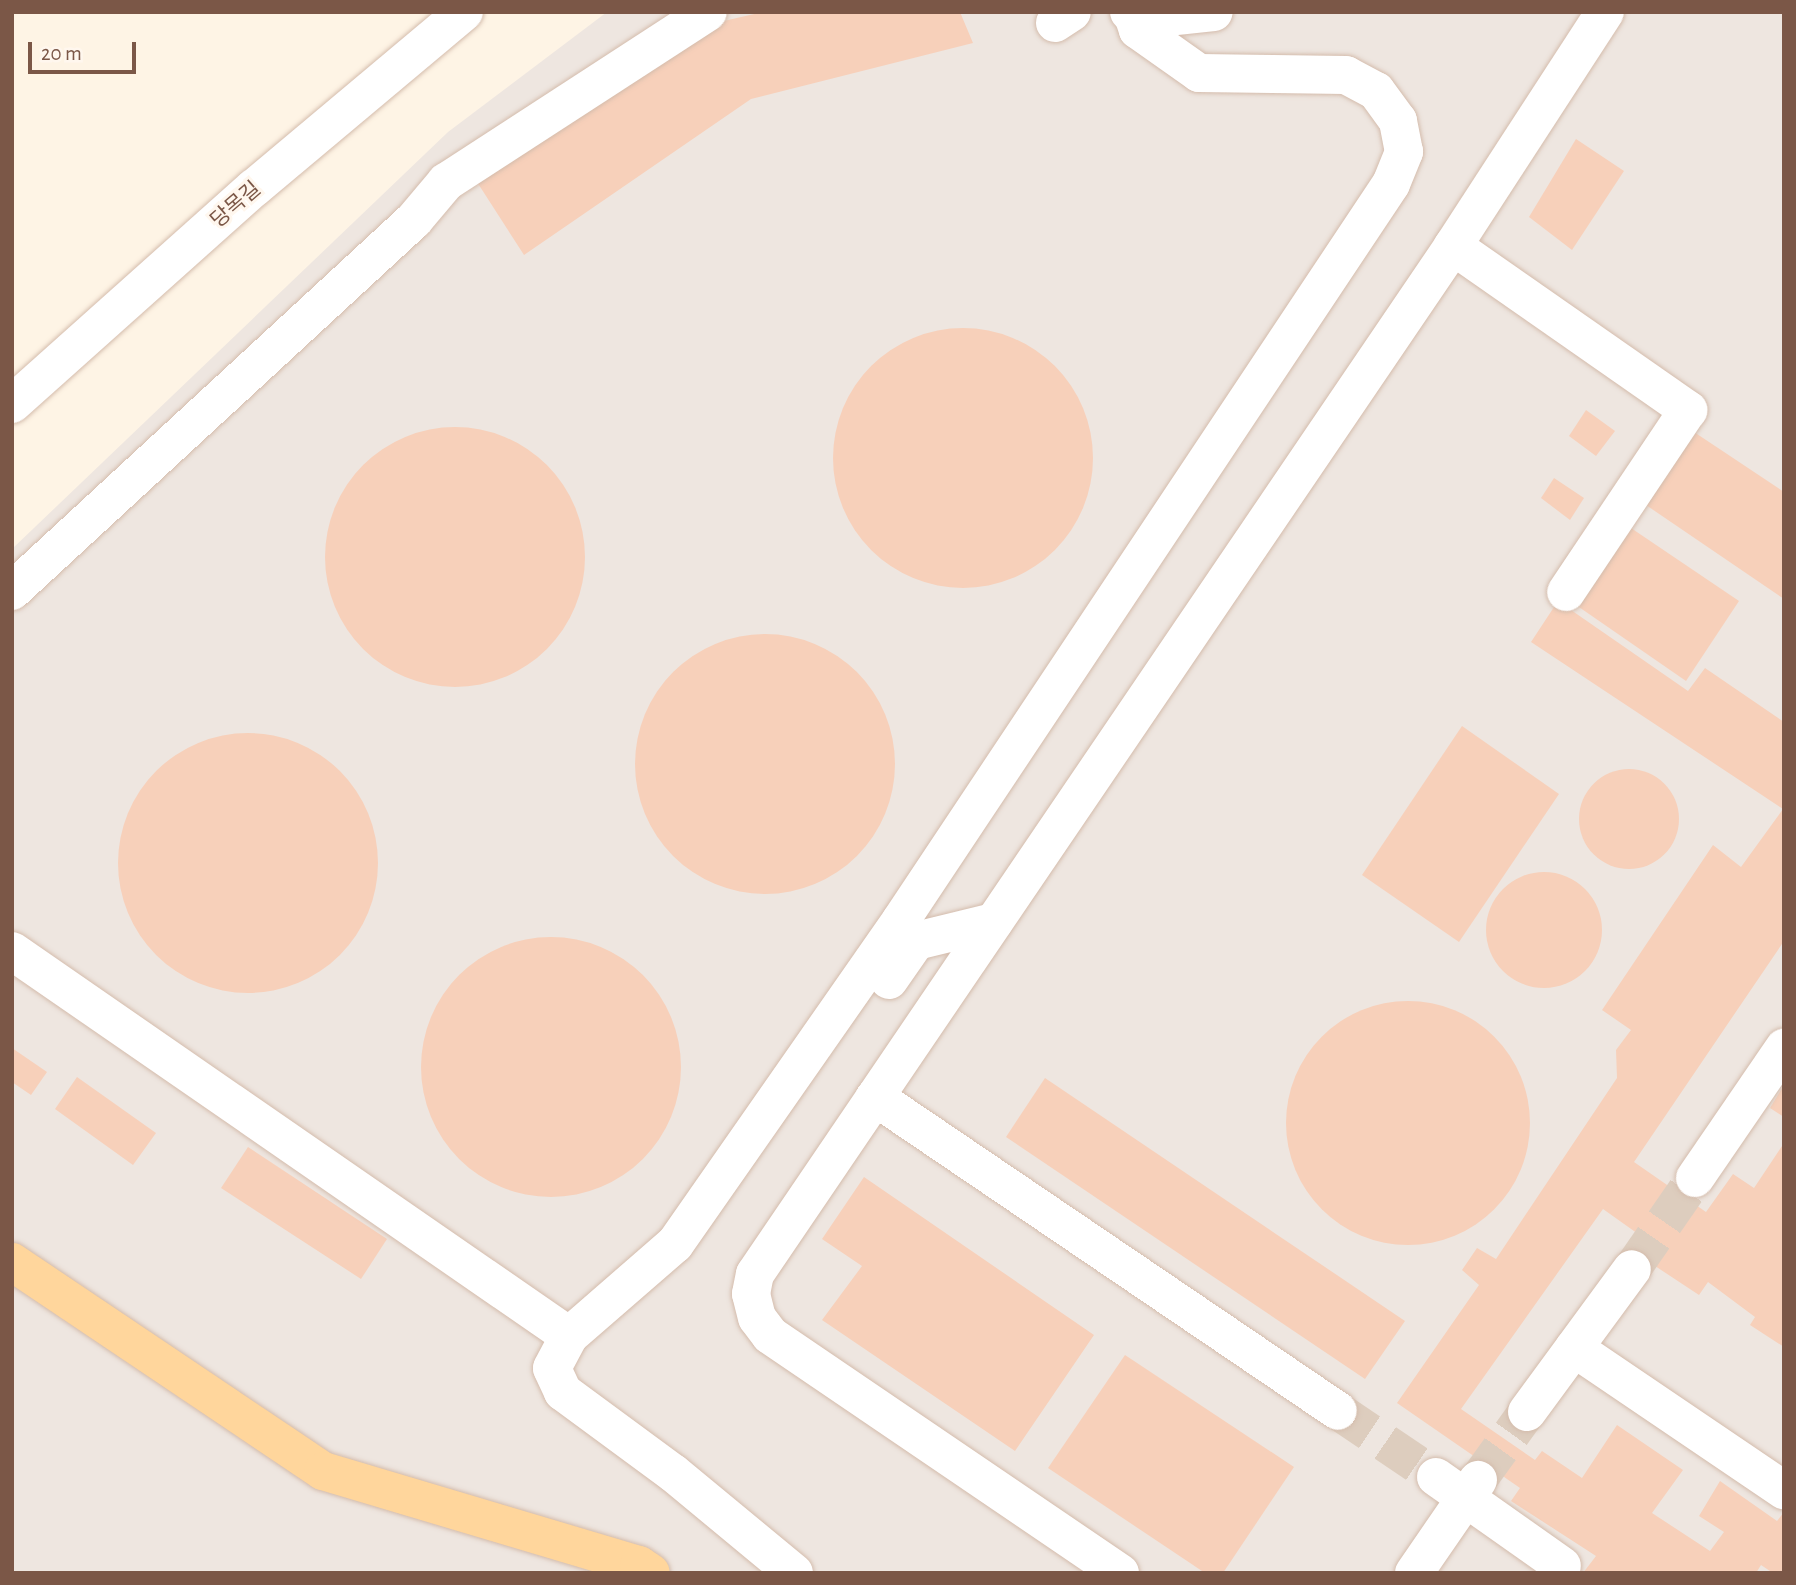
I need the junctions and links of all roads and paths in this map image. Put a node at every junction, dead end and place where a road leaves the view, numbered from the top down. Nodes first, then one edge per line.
1 (464, 12) edge
2 (708, 12) edge
3 (1214, 12) edge
4 (1605, 12) edge
5 (1130, 13) edge
6 (1453, 246) junction
7 (12, 404) edge
8 (12, 591) edge
9 (1566, 592) dead end
10 (994, 922) junction
11 (12, 951) edge
12 (1784, 1048) edge
13 (875, 1097) junction
14 (1695, 1178) tunnel mouth
15 (12, 1262) edge
16 (656, 1262) junction
17 (1632, 1269) tunnel mouth
18 (569, 1336) junction
19 (1574, 1348) junction
20 (1339, 1411) tunnel mouth
21 (1527, 1412) tunnel mouth
22 (1784, 1490) edge
23 (1562, 1566) dead end
24 (651, 1573) edge
25 (794, 1573) edge
26 (1120, 1573) edge
27 (1414, 1573) edge

1 - 7 street, 당목길
2 - 8 street
3 - 5 street
4 - 6 street
5 - 16 street
6 - 9 street
6 - 10 street
10 - 13 street
10 - 16 street
11 - 18 street
12 - 14 street
13 - 20 street
13 - 26 street
15 - 24 main road
16 - 18 street
17 - 19 street
18 - 25 street
19 - 21 street
19 - 22 street
23 - 27 street

